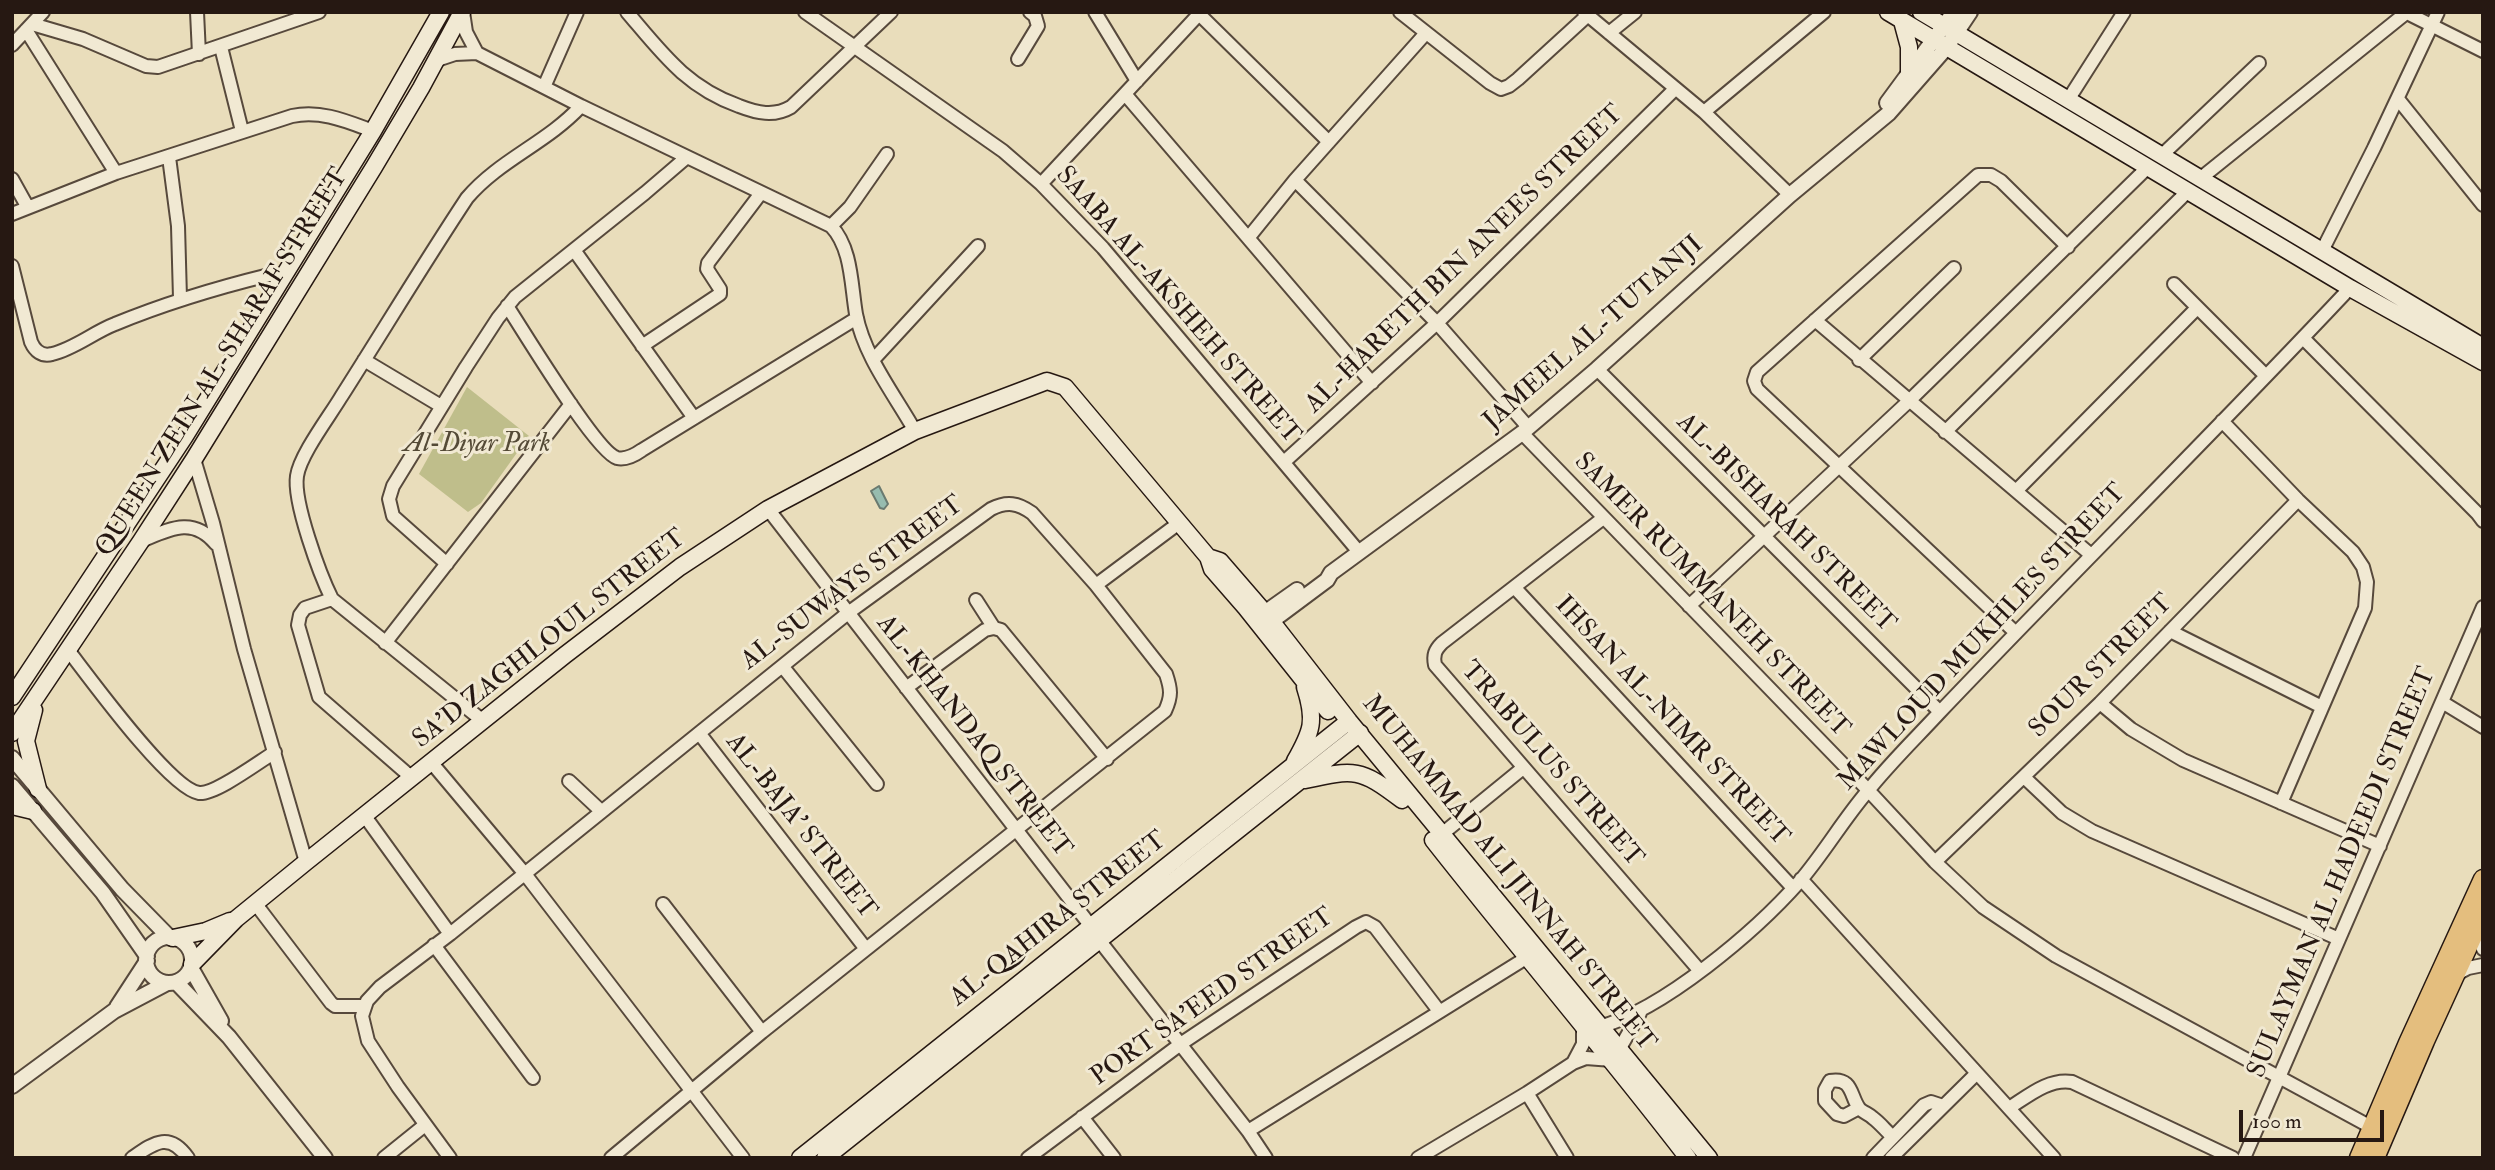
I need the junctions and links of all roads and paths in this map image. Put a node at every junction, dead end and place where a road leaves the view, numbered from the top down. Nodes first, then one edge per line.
1 (43, 12) edge
2 (197, 12) edge
3 (319, 12) edge
4 (463, 12) edge
5 (577, 12) edge
6 (626, 12) edge
7 (805, 12) edge
8 (891, 12) edge
9 (1030, 12) edge
10 (1095, 12) edge
11 (1400, 12) edge
12 (1634, 12) edge
13 (1824, 12) edge
14 (1921, 12) edge
15 (1954, 12) edge
16 (1970, 12) edge
17 (2124, 12) edge
18 (2438, 12) edge
19 (1200, 13) edge
20 (2406, 13) edge
21 (435, 14) edge
22 (1586, 14) edge
23 (1895, 17) edge
24 (2432, 26) junction
25 (29, 27) junction
26 (1426, 33) junction
27 (1609, 33) junction
28 (1945, 38) junction
29 (12, 45) edge
30 (221, 47) junction
31 (854, 47) junction
32 (2483, 51) edge
33 (477, 53) junction
34 (199, 54) junction
35 (1018, 59) dead end
36 (437, 60) junction
37 (2259, 63) dead end
38 (1909, 73) junction
39 (1137, 81) junction
40 (544, 86) junction
41 (1675, 89) junction
42 (1125, 94) junction
43 (2398, 99) junction
44 (2068, 100) junction
45 (581, 106) junction
46 (1703, 112) junction
47 (1879, 120) junction
48 (243, 131) junction
49 (373, 131) junction
50 (1329, 142) junction
51 (887, 154) dead end
52 (2162, 155) junction
53 (169, 157) junction
54 (687, 157) junction
55 (2147, 168) junction
56 (116, 173) junction
57 (2201, 177) junction
58 (12, 179) edge
59 (1294, 180) junction
60 (1041, 184) junction
61 (2187, 192) junction
62 (761, 193) junction
63 (1790, 195) junction
64 (2483, 205) edge
65 (27, 206) junction
66 (12, 214) edge
67 (831, 226) junction
68 (1249, 237) junction
69 (978, 246) dead end
70 (2068, 247) junction
71 (574, 250) junction
72 (2322, 251) junction
73 (12, 265) edge
74 (1954, 268) dead end
75 (283, 276) junction
76 (2174, 284) dead end
77 (2350, 288) junction
78 (180, 298) junction
79 (507, 306) junction
80 (2197, 308) junction
81 (857, 318) junction
82 (1815, 320) junction
83 (1437, 323) junction
84 (2452, 337) junction
85 (2303, 338) junction
86 (642, 346) junction
87 (2483, 346) edge
88 (364, 360) junction
89 (873, 360) junction
90 (1859, 360) junction
91 (2483, 364) edge
92 (1597, 369) junction
93 (2266, 376) junction
94 (1371, 383) junction
95 (1909, 401) junction
96 (571, 404) junction
97 (441, 406) junction
98 (694, 418) junction
99 (2222, 421) junction
100 (1525, 430) junction
101 (915, 431) junction
102 (1945, 432) junction
103 (194, 459) junction
104 (1284, 462) junction
105 (1839, 467) junction
106 (2016, 491) junction
107 (2298, 500) junction
108 (768, 509) junction
109 (1602, 519) junction
110 (2483, 521) edge
111 (1179, 523) junction
112 (1765, 535) junction
113 (141, 541) junction
114 (218, 546) junction
115 (1359, 552) junction
116 (2090, 554) junction
117 (447, 564) junction
118 (1096, 585) junction
119 (1515, 588) junction
120 (332, 599) junction
121 (976, 600) dead end
122 (1689, 606) junction
123 (2483, 607) edge
124 (848, 613) junction
125 (1263, 620) junction
126 (994, 628) junction
127 (2170, 631) junction
128 (2015, 633) junction
129 (385, 643) junction
130 (68, 650) junction
131 (783, 667) junction
132 (1302, 678) junction
133 (18, 682) edge
134 (906, 688) junction
135 (40, 691) junction
136 (12, 697) edge
137 (2442, 702) junction
138 (2100, 703) junction
139 (2322, 707) junction
140 (1940, 712) junction
141 (483, 721) junction
142 (2483, 727) edge
143 (1351, 730) junction
144 (12, 733) edge
145 (699, 733) junction
146 (275, 752) junction
147 (12, 758) edge
148 (1107, 759) junction
149 (431, 762) junction
150 (1291, 768) junction
151 (1524, 768) junction
152 (411, 778) junction
153 (2025, 778) junction
154 (569, 781) dead end
155 (1302, 781) junction
156 (877, 784) dead end
157 (12, 786) edge
158 (38, 789) junction
159 (1868, 790) junction
160 (1402, 800) junction
161 (2281, 803) junction
162 (12, 806) edge
163 (33, 810) junction
164 (601, 811) junction
165 (364, 815) junction
166 (1015, 830) junction
167 (1443, 834) junction
168 (2380, 846) junction
169 (306, 862) junction
170 (1935, 862) junction
171 (524, 874) junction
172 (2483, 879) edge
173 (1797, 884) junction
174 (255, 903) junction
175 (663, 904) dead end
176 (236, 919) junction
177 (2479, 922) edge
178 (1090, 925) junction
179 (450, 934) junction
180 (172, 938) junction
181 (2339, 939) junction
182 (1099, 940) junction
183 (434, 946) junction
184 (866, 949) junction
185 (2483, 949) edge
186 (147, 958) junction
187 (1526, 958) junction
188 (2483, 965) edge
189 (191, 966) junction
190 (1700, 971) junction
191 (2454, 976) junction
192 (171, 983) junction
193 (364, 1006) junction
194 (1643, 1010) junction
195 (114, 1011) junction
196 (1439, 1011) junction
197 (1591, 1026) junction
198 (762, 1032) junction
199 (229, 1037) junction
200 (1182, 1043) junction
201 (1616, 1054) junction
202 (1573, 1063) junction
203 (1976, 1074) junction
204 (534, 1078) dead end
205 (2279, 1079) junction
206 (12, 1086) edge
207 (692, 1092) junction
208 (1527, 1093) junction
209 (1943, 1106) junction
210 (1859, 1108) dead end
211 (2009, 1108) junction
212 (1082, 1117) junction
213 (425, 1125) junction
214 (2371, 1127) junction
215 (1248, 1131) junction
216 (1893, 1137) junction
217 (132, 1158) edge
218 (188, 1158) edge
219 (325, 1158) edge
220 (384, 1158) edge
221 (450, 1158) edge
222 (611, 1158) edge
223 (743, 1158) edge
224 (800, 1158) edge
225 (825, 1158) edge
226 (1028, 1158) edge
227 (1114, 1158) edge
228 (1266, 1158) edge
229 (1418, 1158) edge
230 (1567, 1158) edge
231 (1688, 1158) edge
232 (1709, 1158) edge
233 (1873, 1158) edge
234 (1891, 1158) edge
235 (2053, 1158) edge
236 (2233, 1158) edge
237 (2244, 1158) edge
238 (2359, 1158) edge
239 (2375, 1158) edge

1 - 25 street
2 - 34 street
3 - 30 street
4 - 33 street
4 - 36 main road, QUEEN ZEIN AL-SHARAF STREET
5 - 40 street
6 - 31 street
7 - 31 street, SAABA AL-AKSHEH STREET
8 - 31 street
9 - 35 street
10 - 39 street
11 - 26 street
12 - 27 street
13 - 46 street
14 - 28 main road
15 - 28 street
16 - 28 street
17 - 44 street
18 - 24 street
19 - 39 street
19 - 50 street
20 - 24 street
20 - 57 street
21 - 49 main road, QUEEN ZEIN AL-SHARAF STREET
22 - 26 street
22 - 27 street
23 - 28 main road
23 - 38 main road
24 - 32 street
24 - 43 street
25 - 29 street
25 - 34 street
25 - 56 street
26 - 50 street
27 - 41 street
28 - 38 street, JAMEEL AL-TUTANJI
28 - 44 main road
28 - 47 street, JAMEEL AL-TUTANJI
28 - 55 main road
30 - 34 street
30 - 48 street
31 - 60 street, SAABA AL-AKSHEH STREET
33 - 36 street
33 - 40 street
36 - 103 main road, QUEEN ZEIN AL-SHARAF STREET
37 - 52 street
38 - 47 street, JAMEEL AL-TUTANJI
39 - 42 street
40 - 45 street
41 - 46 street
41 - 83 street, AL-HARETH BIN ANEES STREET
42 - 60 street
42 - 68 street
43 - 64 street
43 - 72 street
44 - 52 main road
45 - 54 street
45 - 88 street
46 - 63 street
47 - 63 street, JAMEEL AL-TUTANJI
48 - 49 street
48 - 53 street
49 - 75 main road, QUEEN ZEIN AL-SHARAF STREET
50 - 59 street
51 - 67 street
52 - 57 main road
53 - 56 street
53 - 78 street
54 - 62 street
54 - 71 street
55 - 61 main road
55 - 70 street
56 - 65 street
57 - 72 main road
58 - 65 street
59 - 68 street
59 - 83 street, SAMER RUMMANEH STREET
60 - 104 street, SAABA AL-AKSHEH STREET
61 - 77 main road
61 - 102 street
62 - 67 street
62 - 86 street
63 - 92 street, JAMEEL AL-TUTANJI
65 - 66 street
67 - 81 street
68 - 94 street
69 - 89 street
70 - 82 street
70 - 95 street
71 - 79 street
71 - 86 street
72 - 84 main road
73 - 78 street
74 - 90 street
75 - 78 street
75 - 133 main road, QUEEN ZEIN AL-SHARAF STREET
76 - 80 street
77 - 84 main road
77 - 85 street, MAWLOUD MUKHLES STREET
79 - 96 street
79 - 97 street
80 - 93 street
80 - 106 street
81 - 89 street
81 - 98 street
82 - 90 street
82 - 105 street
83 - 94 street, AL-HARETH BIN ANEES STREET
83 - 100 street, SAMER RUMMANEH STREET
84 - 87 main road
84 - 91 main road
85 - 93 street, MAWLOUD MUKHLES STREET
85 - 110 street
86 - 98 street
88 - 97 street
88 - 120 street
89 - 101 street
90 - 95 street
92 - 100 street, JAMEEL AL-TUTANJI
92 - 112 street, AL-BISHARAH STREET
93 - 99 street, MAWLOUD MUKHLES STREET
94 - 104 street, AL-HARETH BIN ANEES STREET
95 - 102 street
95 - 105 street
96 - 98 street
96 - 117 street
97 - 117 street
99 - 107 street
99 - 116 street, MAWLOUD MUKHLES STREET
100 - 109 street, SAMER RUMMANEH STREET
100 - 115 street, JAMEEL AL-TUTANJI
101 - 108 main road, SA'D ZAGHLOUL STREET
101 - 111 main road, SA'D ZAGHLOUL STREET
102 - 106 street
103 - 113 main road, QUEEN ZEIN AL-SHARAF STREET
103 - 114 street
104 - 115 street, SAABA AL-AKSHEH STREET
105 - 112 street
105 - 128 street
106 - 116 street
107 - 127 street, SOUR STREET
107 - 139 street
108 - 124 street, AL-KHANDAQ STREET
108 - 141 main road, SA'D ZAGHLOUL STREET
109 - 119 street, TRABULUS STREET
109 - 122 street, SAMER RUMMANEH STREET
111 - 118 street
111 - 125 main road
112 - 122 street
112 - 140 street, AL-BISHARAH STREET
113 - 114 street
113 - 130 main road, QUEEN ZEIN AL-SHARAF STREET
114 - 146 street
115 - 125 street, JAMEEL AL-TUTANJI
116 - 128 street, MAWLOUD MUKHLES STREET
117 - 129 street
118 - 124 street, AL-SUWAYS STREET
118 - 148 street, AL-SUWAYS STREET
119 - 151 street, TRABULUS STREET
119 - 173 street, IHSAN AL-NIMR STREET
120 - 129 street
120 - 152 street
121 - 126 street
122 - 159 street, SAMER RUMMANEH STREET
123 - 137 street, SULAYMAN AL HADEEDI STREET
124 - 131 street, AL-SUWAYS STREET
124 - 134 street, AL-KHANDAQ STREET
125 - 132 main road, MUHAMMAD ALI JINNAH STREET
125 - 143 main road, MUHAMMAD ALI JINNAH STREET
126 - 134 street
126 - 148 street
127 - 138 street, SOUR STREET
127 - 139 street
128 - 140 street, MAWLOUD MUKHLES STREET
129 - 141 street
130 - 135 main road, QUEEN ZEIN AL-SHARAF STREET
130 - 146 street
131 - 145 street, AL-SUWAYS STREET
131 - 156 street
132 - 143 main road, MUHAMMAD ALI JINNAH STREET
132 - 150 main road
133 - 136 main road, QUEEN ZEIN AL-SHARAF STREET
134 - 166 street, AL-KHANDAQ STREET
135 - 144 main road, QUEEN ZEIN AL-SHARAF STREET
135 - 158 main road
137 - 142 street
137 - 168 street, SULAYMAN AL HADEEDI STREET
138 - 153 street, SOUR STREET
138 - 161 street
139 - 161 street
140 - 159 street, MAWLOUD MUKHLES STREET
141 - 149 main road, SA'D ZAGHLOUL STREET
143 - 150 main road, AL-QAHIRA STREET
143 - 155 main road, AL-QAHIRA STREET
143 - 160 main road, MUHAMMAD ALI JINNAH STREET
143 - 167 main road, MUHAMMAD ALI JINNAH STREET
145 - 164 street, AL-SUWAYS STREET
145 - 184 street, AL-BAJA' STREET
146 - 169 street
147 - 158 street
148 - 166 street, AL-SUWAYS STREET
149 - 152 main road, SA'D ZAGHLOUL STREET
149 - 171 street
150 - 178 main road, AL-QAHIRA STREET
151 - 167 street
151 - 190 street, TRABULUS STREET
152 - 165 main road, SA'D ZAGHLOUL STREET
153 - 170 street, SOUR STREET
153 - 181 street
154 - 164 street
155 - 160 main road
155 - 182 main road, AL-QAHIRA STREET
157 - 163 street
158 - 180 street
159 - 170 street, SAMER RUMMANEH STREET
159 - 173 street, MAWLOUD MUKHLES STREET
160 - 187 main road, MUHAMMAD ALI JINNAH STREET
161 - 168 street
162 - 163 main road
163 - 186 street
164 - 171 street, AL-SUWAYS STREET
165 - 169 main road, SA'D ZAGHLOUL STREET
165 - 179 street
166 - 178 street, AL-KHANDAQ STREET
166 - 184 street, AL-SUWAYS STREET
167 - 197 main road, MUHAMMAD ALI JINNAH STREET
168 - 181 street, SULAYMAN AL HADEEDI STREET
169 - 174 main road, SA'D ZAGHLOUL STREET
170 - 205 street, SAMER RUMMANEH STREET
171 - 179 street, AL-SUWAYS STREET
171 - 207 street
172 - 214 main road
173 - 190 street, MAWLOUD MUKHLES STREET
173 - 203 street, IHSAN AL-NIMR STREET
174 - 176 main road, SA'D ZAGHLOUL STREET
174 - 193 street
175 - 198 street
176 - 180 main road, SA'D ZAGHLOUL STREET
176 - 189 main road, SA'D ZAGHLOUL STREET
177 - 185 street
177 - 191 main road
178 - 224 main road, AL-QAHIRA STREET
179 - 183 street, AL-SUWAYS STREET
180 - 186 street
180 - 189 street
181 - 205 street, SULAYMAN AL HADEEDI STREET
182 - 200 street
182 - 225 main road, AL-QAHIRA STREET
183 - 193 street, AL-SUWAYS STREET
183 - 204 street
184 - 198 street, AL-SUWAYS STREET
186 - 192 street
186 - 195 street
187 - 196 street
187 - 197 main road, MUHAMMAD ALI JINNAH STREET
188 - 191 street
189 - 192 street
189 - 199 street
190 - 194 street, MAWLOUD MUKHLES STREET
191 - 239 main road
192 - 195 street
192 - 199 street
193 - 213 street
194 - 197 street, MAWLOUD MUKHLES STREET
194 - 201 street, MAWLOUD MUKHLES STREET
195 - 206 street
196 - 200 street, PORT SA'EED STREET
196 - 215 street
197 - 201 main road, MUHAMMAD ALI JINNAH STREET
197 - 202 street
198 - 207 street, AL-SUWAYS STREET
199 - 219 street
200 - 212 street, PORT SA'EED STREET
200 - 215 street
201 - 202 street
201 - 231 main road, MUHAMMAD ALI JINNAH STREET
201 - 232 main road, MUHAMMAD ALI JINNAH STREET
202 - 208 street
203 - 209 street
203 - 211 street, IHSAN AL-NIMR STREET
205 - 214 street, SAMER RUMMANEH STREET
205 - 237 street, SULAYMAN AL HADEEDI STREET
207 - 222 street, AL-SUWAYS STREET
207 - 223 street
208 - 229 street
208 - 230 street
209 - 216 street
209 - 234 street
210 - 216 street
211 - 235 street, IHSAN AL-NIMR STREET
211 - 236 street
212 - 226 street, PORT SA'EED STREET
212 - 227 street
213 - 220 street
213 - 221 street
214 - 238 main road
215 - 228 street
216 - 233 street
217 - 218 street

